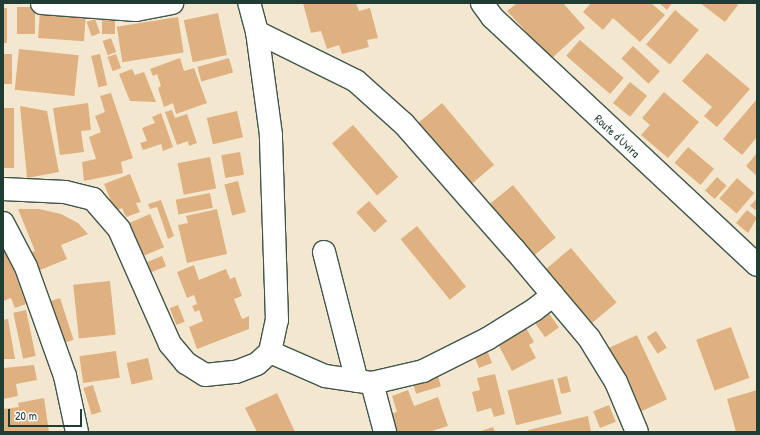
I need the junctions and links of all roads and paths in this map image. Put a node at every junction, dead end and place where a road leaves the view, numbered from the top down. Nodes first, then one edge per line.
1 (42, 3) edge
2 (172, 3) edge
3 (249, 3) edge
4 (482, 3) edge
5 (256, 32) junction
6 (3, 189) edge
7 (3, 223) edge
8 (324, 252) dead end
9 (757, 265) edge
10 (553, 295) junction
11 (270, 352) junction
12 (364, 382) junction
13 (78, 432) edge
14 (385, 432) edge
15 (637, 432) edge

1 - 2 street
3 - 5 street
4 - 9 street, Route d'Uvira
5 - 10 street
5 - 11 street
6 - 11 street
7 - 13 street
8 - 12 street
10 - 12 street
10 - 15 street
11 - 12 street
12 - 14 street

